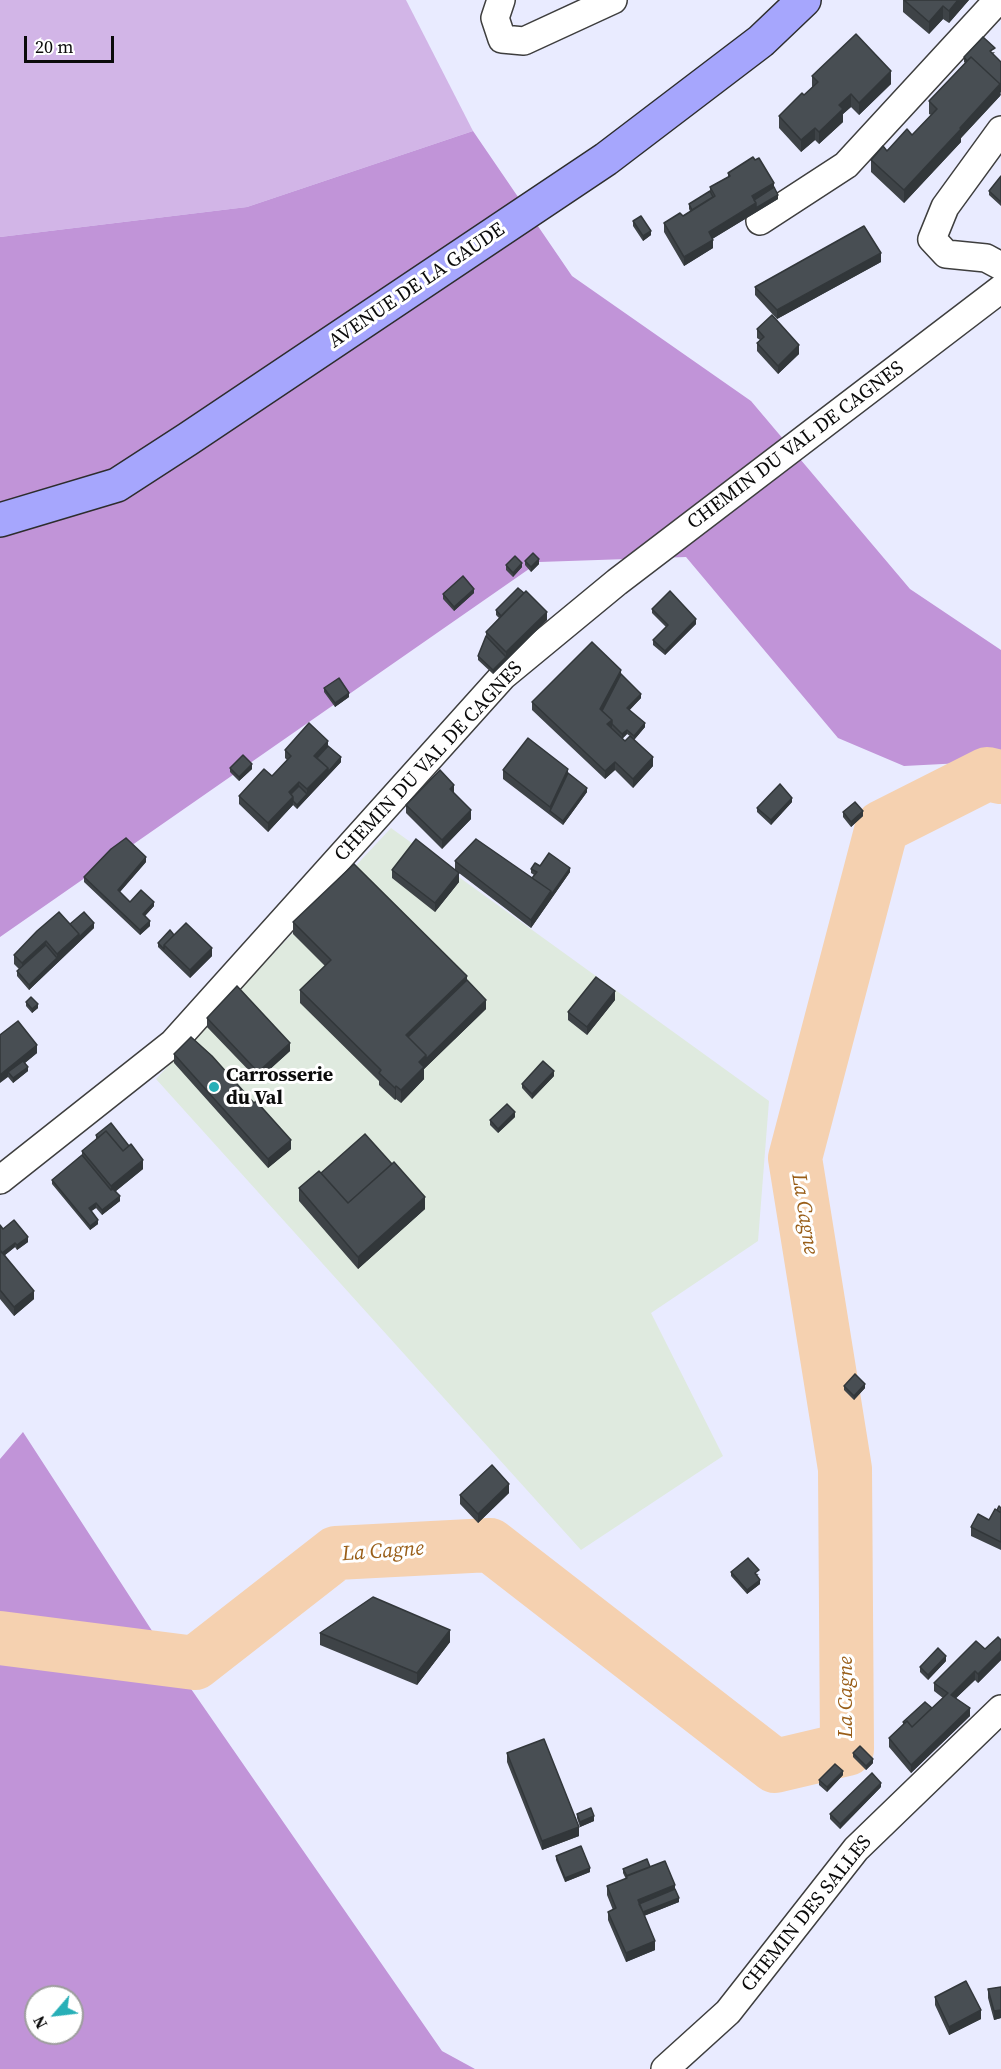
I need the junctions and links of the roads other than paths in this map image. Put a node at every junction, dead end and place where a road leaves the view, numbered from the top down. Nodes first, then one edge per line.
1 (501, 0) edge
2 (613, 0) edge
3 (804, 0) edge
4 (998, 0) edge
5 (1001, 130) edge
6 (760, 222) dead end
7 (1001, 266) edge
8 (1001, 289) edge
9 (0, 520) edge
10 (0, 1180) edge
11 (1001, 1710) edge
12 (665, 2069) edge

1 - 2 street
3 - 9 street, AVENUE DE LA GAUDE
4 - 6 street
5 - 7 street
8 - 10 street, CHEMIN DU VAL DE CAGNES
11 - 12 street, CHEMIN DES SALLES

